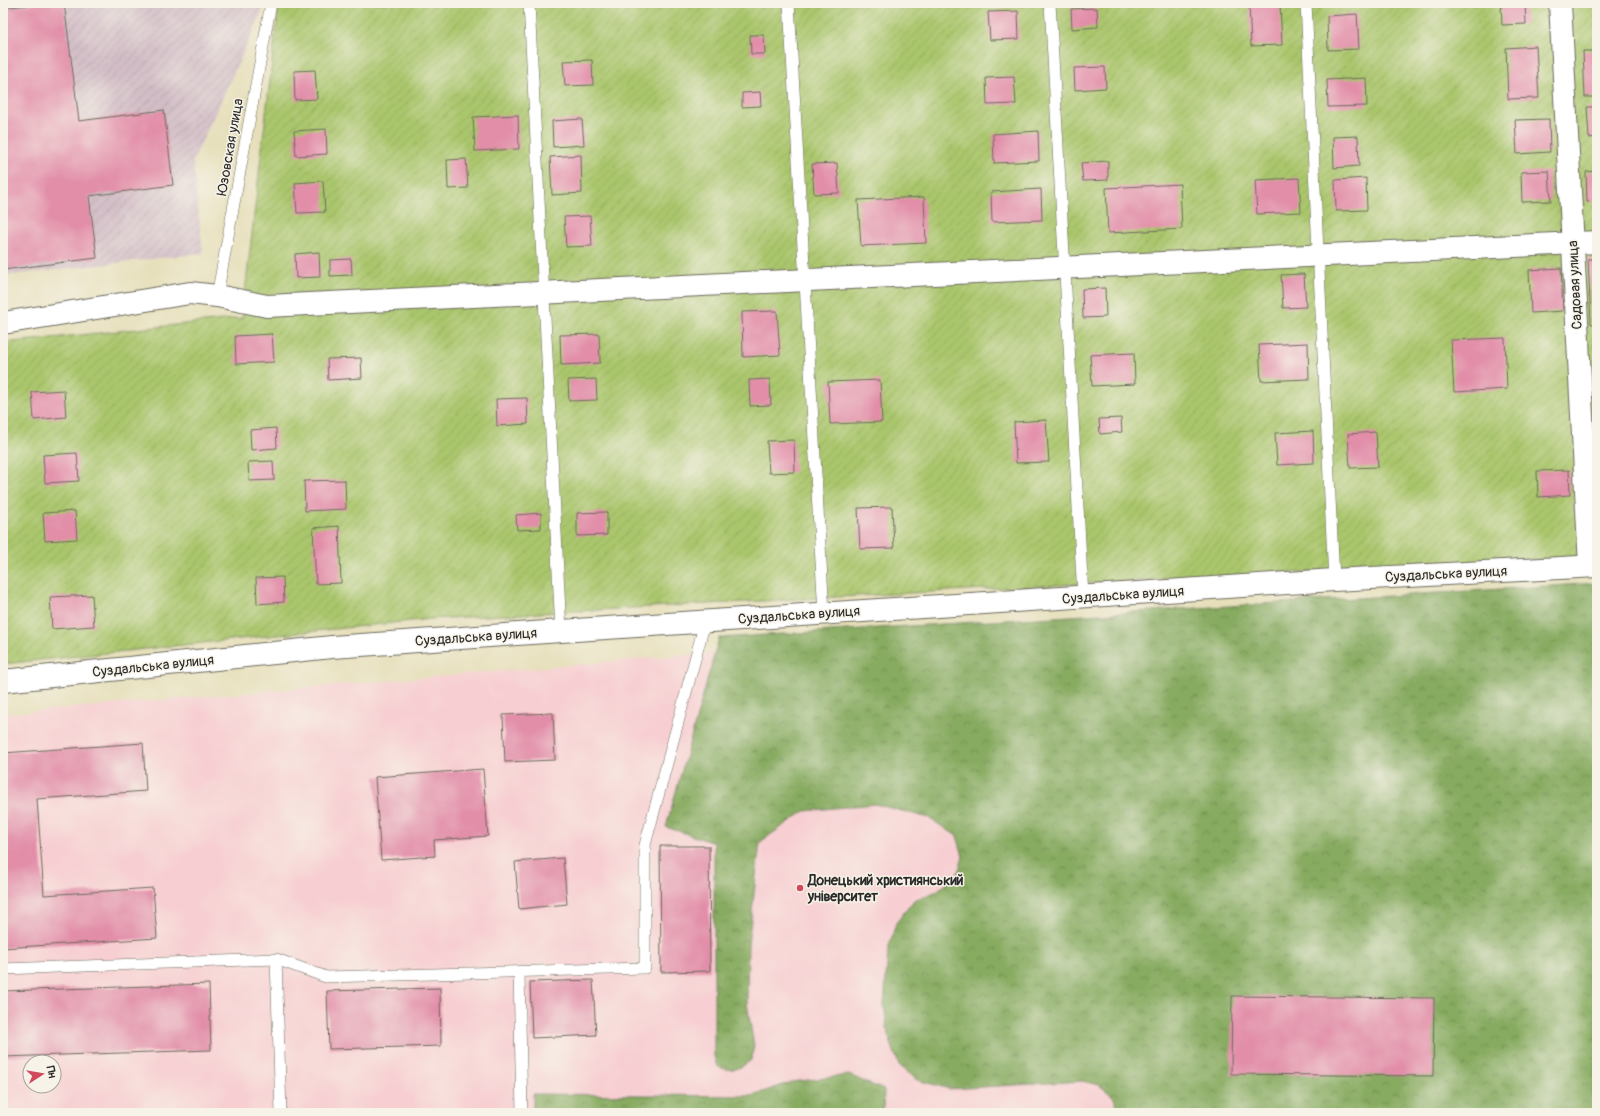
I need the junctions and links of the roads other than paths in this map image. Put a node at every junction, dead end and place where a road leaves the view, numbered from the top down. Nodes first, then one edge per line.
1 (271, 3) edge
2 (529, 3) edge
3 (789, 3) edge
4 (1050, 3) edge
5 (1306, 3) edge
6 (1560, 3) edge
7 (1597, 242) edge
8 (1573, 243) junction
9 (1318, 256) junction
10 (1064, 268) junction
11 (805, 281) junction
12 (545, 294) junction
13 (217, 296) junction
14 (3, 323) edge
15 (1594, 566) edge
16 (1334, 580) junction
17 (1083, 597) junction
18 (824, 614) junction
19 (705, 622) junction
20 (561, 630) junction
21 (3, 681) edge
22 (276, 959) junction
23 (3, 969) edge
24 (519, 972) junction
25 (281, 1113) edge
26 (522, 1113) edge

1 - 13 lane, Юзовская улица
2 - 12 lane
3 - 11 lane
4 - 10 lane
5 - 9 lane
6 - 8 street, Садовая улица
7 - 8 street
8 - 9 street
8 - 15 street, Садовая улица
9 - 10 street
9 - 16 lane
10 - 11 street
10 - 17 lane
11 - 12 street
11 - 18 lane
12 - 13 street
12 - 20 lane
13 - 14 street
15 - 16 street, Суздальська вулиця
16 - 17 street, Суздальська вулиця
17 - 18 street, Суздальська вулиця
18 - 19 street, Суздальська вулиця
19 - 20 street, Суздальська вулиця
19 - 24 lane
20 - 21 street, Суздальська вулиця
22 - 23 lane
22 - 24 lane
22 - 25 lane
24 - 26 lane

